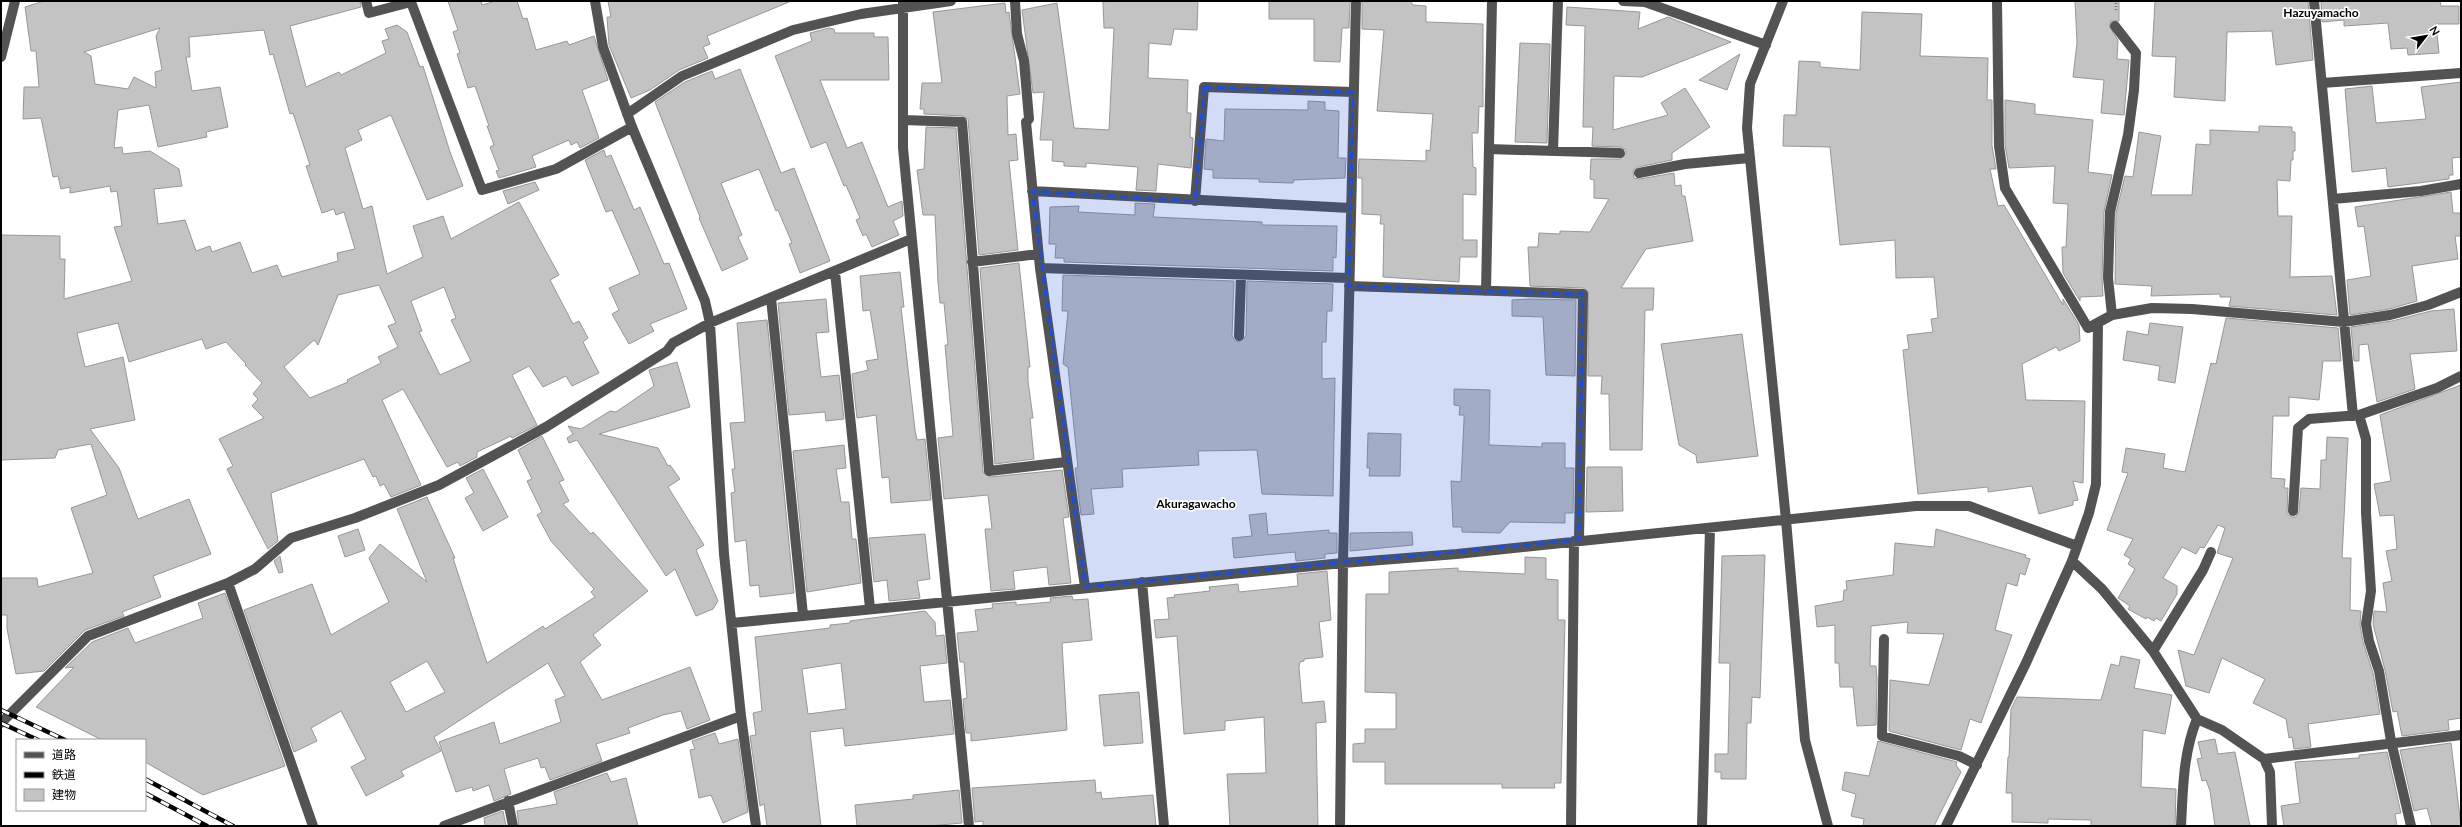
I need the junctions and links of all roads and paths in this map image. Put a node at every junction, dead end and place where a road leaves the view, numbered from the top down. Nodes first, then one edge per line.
1 (16, 1) edge
2 (366, 1) edge
3 (595, 1) edge
4 (951, 1) edge
5 (1015, 1) edge
6 (1356, 1) edge
7 (1492, 1) edge
8 (1558, 1) edge
9 (1623, 1) edge
10 (1783, 1) edge
11 (1998, 1) edge
12 (2314, 1) edge
13 (903, 4) edge
14 (2115, 26) dead end
15 (1766, 45) junction
16 (1, 57) edge
17 (2461, 72) edge
18 (2322, 83) junction
19 (1353, 92) junction
20 (627, 114) junction
21 (903, 120) junction
22 (632, 127) junction
23 (1489, 149) junction
24 (1553, 151) junction
25 (1620, 153) dead end
26 (1749, 158) junction
27 (1639, 173) dead end
28 (2461, 184) edge
29 (1032, 191) junction
30 (2333, 199) junction
31 (1195, 201) junction
32 (1350, 208) junction
33 (911, 239) junction
34 (1038, 254) junction
35 (972, 262) junction
36 (1040, 268) junction
37 (835, 272) junction
38 (1241, 276) junction
39 (1349, 282) junction
40 (1486, 291) junction
41 (2461, 292) edge
42 (771, 298) junction
43 (2112, 314) junction
44 (2344, 322) junction
45 (710, 323) junction
46 (2098, 323) junction
47 (1239, 336) dead end
48 (2461, 376) edge
49 (2356, 415) junction
50 (1066, 462) junction
51 (2293, 511) dead end
52 (1786, 520) junction
53 (1710, 528) junction
54 (1577, 541) junction
55 (2077, 546) junction
56 (2211, 552) dead end
57 (2072, 561) junction
58 (1343, 563) junction
59 (1142, 582) junction
60 (228, 583) junction
61 (1085, 587) junction
62 (947, 600) junction
63 (870, 608) junction
64 (803, 615) junction
65 (732, 622) junction
66 (1884, 639) dead end
67 (2153, 651) junction
68 (741, 716) junction
69 (2198, 719) junction
70 (1, 723) edge
71 (2461, 734) edge
72 (2391, 742) junction
73 (2264, 759) junction
74 (1977, 765) junction
75 (508, 801) junction
76 (313, 826) edge
77 (444, 826) edge
78 (513, 826) edge
79 (756, 826) edge
80 (969, 826) edge
81 (1164, 826) edge
82 (1340, 826) edge
83 (1571, 826) edge
84 (1702, 826) edge
85 (1828, 826) edge
86 (1946, 826) edge
87 (2181, 826) edge
88 (2272, 826) edge
89 (2411, 826) edge

1 - 16 street
2 - 22 street
3 - 20 street
4 - 13 street
5 - 29 street
6 - 19 street
7 - 23 street
8 - 24 street
9 - 15 street
10 - 15 street
11 - 46 street
12 - 18 street
13 - 20 street
13 - 21 street
14 - 43 street
15 - 26 street
17 - 18 street
18 - 30 street
19 - 31 street
19 - 32 street
20 - 22 street
21 - 33 street
21 - 35 street
22 - 45 street
23 - 24 street
23 - 40 street
24 - 25 street
26 - 27 street
26 - 52 street
28 - 30 street
29 - 31 street
29 - 34 street
30 - 44 street
31 - 32 street
32 - 39 street
33 - 37 street
33 - 62 street
34 - 35 street
34 - 36 street
35 - 50 street
36 - 38 street
36 - 50 street
37 - 42 street
37 - 63 street
38 - 39 street
38 - 47 street
39 - 40 street
39 - 58 street
40 - 54 street
41 - 44 street
42 - 45 street
42 - 64 street
43 - 44 street
43 - 46 street
44 - 49 street
45 - 60 street
45 - 65 street
46 - 55 street
48 - 49 street
49 - 51 street
49 - 72 street
50 - 61 street
52 - 53 street
52 - 55 street
52 - 85 street
53 - 54 street
53 - 84 street
54 - 58 street
54 - 83 street
55 - 57 street
56 - 67 street
57 - 67 street
57 - 74 street
58 - 59 street
58 - 82 street
59 - 61 street
59 - 81 street
60 - 70 street
60 - 76 street
61 - 62 street
62 - 63 street
62 - 80 street
63 - 64 street
64 - 65 street
65 - 68 street
66 - 74 street
67 - 69 street
68 - 75 street
68 - 79 street
69 - 73 street
69 - 87 street
71 - 72 street
72 - 73 street
72 - 89 street
73 - 88 street
74 - 86 street
75 - 77 street
75 - 78 street

